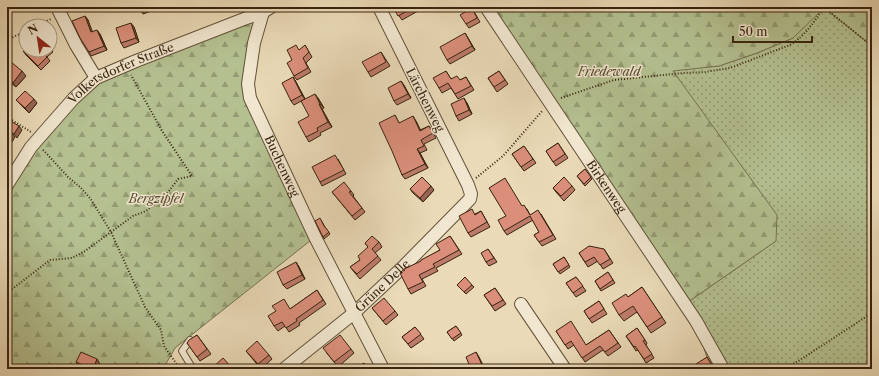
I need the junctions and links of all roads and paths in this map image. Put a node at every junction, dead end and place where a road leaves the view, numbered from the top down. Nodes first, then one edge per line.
1 (379, 7) edge
2 (486, 7) edge
3 (824, 7) edge
4 (267, 9) edge
5 (59, 10) edge
6 (48, 18) edge
7 (18, 35) edge
8 (7, 40) edge
9 (872, 46) edge
10 (125, 66) junction
11 (96, 78) junction
12 (549, 102) junction
13 (7, 117) edge
14 (36, 140) junction
15 (7, 185) edge
16 (469, 189) junction
17 (111, 232) junction
18 (7, 293) edge
19 (522, 304) dead end
20 (872, 312) edge
21 (354, 313) junction
22 (190, 340) edge
23 (180, 369) edge
24 (193, 369) edge
25 (284, 369) edge
26 (383, 369) edge
27 (566, 369) edge
28 (724, 369) edge
29 (786, 369) edge

1 - 16 street, Lärchenweg
2 - 12 street, Birkenweg
3 - 9 path
3 - 12 path
4 - 10 street, Volkersdorfer Straße
4 - 21 street, Buchenweg
5 - 6 path
5 - 11 street
7 - 8 path
10 - 11 street, Volkersdorfer Straße
10 - 17 path
11 - 14 street, Volkersdorfer Straße
12 - 16 path
12 - 28 street, Birkenweg
13 - 14 path
14 - 15 street, Volkersdorfer Straße
14 - 17 path
16 - 21 street, Grüne Delle
17 - 18 path
17 - 23 path
19 - 27 street
20 - 29 path
21 - 25 street, Grüne Delle
21 - 26 street, Buchenweg
22 - 24 lane

